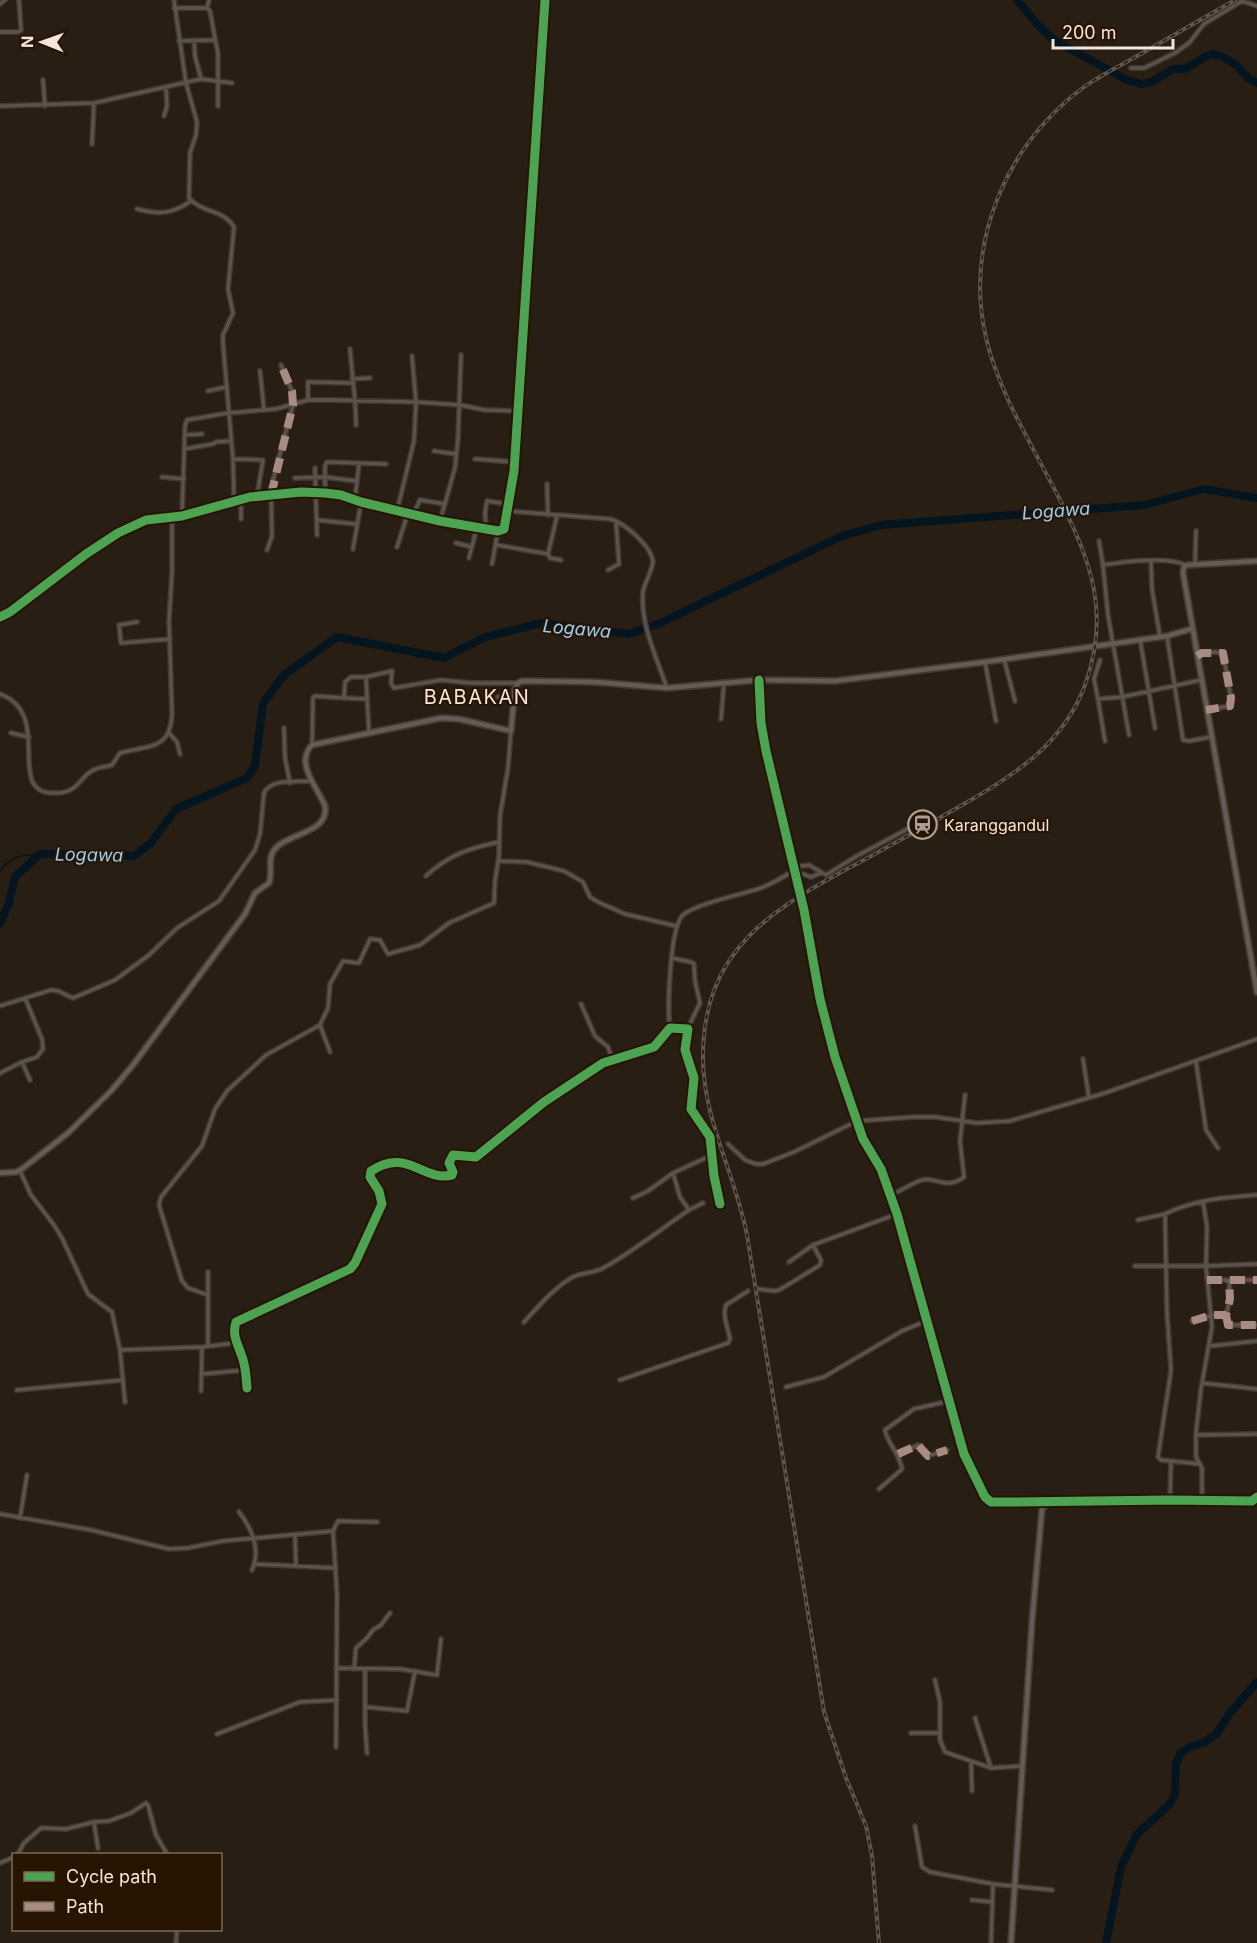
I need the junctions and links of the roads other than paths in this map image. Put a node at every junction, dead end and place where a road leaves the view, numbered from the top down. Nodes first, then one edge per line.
1 (5, 0) edge
2 (20, 0) edge
3 (174, 0) edge
4 (209, 0) edge
5 (545, 2) edge
6 (0, 4) edge
7 (1257, 6) edge
8 (174, 8) junction
9 (207, 8) junction
10 (0, 32) edge
11 (214, 39) junction
12 (194, 40) junction
13 (178, 41) junction
14 (1131, 68) dead end
15 (43, 80) dead end
16 (201, 80) junction
17 (218, 81) junction
18 (186, 83) junction
19 (232, 83) dead end
20 (166, 87) junction
21 (94, 103) junction
22 (0, 106) edge
23 (45, 106) junction
24 (218, 106) dead end
25 (164, 116) dead end
26 (92, 144) dead end
27 (191, 201) junction
28 (137, 209) dead end
29 (350, 349) dead end
30 (460, 355) dead end
31 (412, 357) dead end
32 (281, 365) dead end
33 (260, 371) dead end
34 (370, 378) dead end
35 (352, 381) junction
36 (226, 387) junction
37 (208, 391) dead end
38 (308, 400) junction
39 (356, 400) junction
40 (416, 402) junction
41 (293, 405) junction
42 (460, 405) junction
43 (264, 410) junction
44 (517, 411) junction
45 (228, 413) junction
46 (356, 425) dead end
47 (202, 434) dead end
48 (185, 435) junction
49 (230, 441) junction
50 (184, 449) junction
51 (434, 452) dead end
52 (456, 454) junction
53 (233, 459) junction
54 (475, 459) dead end
55 (514, 462) junction
56 (358, 464) junction
57 (386, 464) dead end
58 (315, 468) dead end
59 (162, 477) dead end
60 (325, 477) junction
61 (295, 478) dead end
62 (316, 478) junction
63 (184, 479) junction
64 (356, 481) junction
65 (547, 484) dead end
66 (316, 492) junction
67 (325, 493) junction
68 (271, 495) junction
69 (256, 496) junction
70 (241, 499) junction
71 (356, 500) junction
72 (234, 501) junction
73 (361, 502) junction
74 (445, 504) junction
75 (508, 504) junction
76 (397, 511) junction
77 (507, 511) junction
78 (408, 513) junction
79 (413, 515) junction
80 (548, 515) junction
81 (182, 516) junction
82 (557, 516) junction
83 (172, 517) junction
84 (241, 519) dead end
85 (317, 520) junction
86 (616, 520) junction
87 (440, 521) junction
88 (356, 524) junction
89 (477, 527) junction
90 (486, 529) junction
91 (498, 531) junction
92 (1196, 531) dead end
93 (317, 535) dead end
94 (1099, 541) dead end
95 (456, 543) dead end
96 (497, 544) junction
97 (397, 547) dead end
98 (472, 547) junction
99 (353, 549) dead end
100 (267, 550) dead end
101 (548, 554) junction
102 (469, 558) dead end
103 (561, 560) dead end
104 (1151, 561) junction
105 (1257, 561) edge
106 (492, 564) dead end
107 (1195, 564) junction
108 (1103, 565) junction
109 (1185, 565) junction
110 (608, 570) dead end
111 (0, 617) edge
112 (137, 622) dead end
113 (1191, 629) junction
114 (1167, 636) junction
115 (1160, 637) junction
116 (170, 639) junction
117 (1140, 639) junction
118 (1113, 643) junction
119 (1197, 656) junction
120 (1004, 659) junction
121 (1100, 660) dead end
122 (985, 662) junction
123 (366, 676) junction
124 (759, 680) junction
125 (1202, 680) junction
126 (724, 682) junction
127 (518, 683) junction
128 (1175, 687) junction
129 (667, 688) junction
130 (1149, 692) junction
131 (0, 694) edge
132 (498, 697) dead end
133 (1122, 697) junction
134 (344, 698) junction
135 (514, 698) junction
136 (367, 699) junction
137 (1098, 699) junction
138 (1016, 701) dead end
139 (1206, 710) junction
140 (721, 719) dead end
141 (996, 721) dead end
142 (284, 728) dead end
143 (1155, 728) dead end
144 (511, 731) junction
145 (11, 733) dead end
146 (169, 733) junction
147 (369, 735) junction
148 (1129, 735) dead end
149 (29, 737) junction
150 (1211, 737) junction
151 (1105, 741) dead end
152 (312, 745) junction
153 (180, 753) dead end
154 (312, 781) junction
155 (290, 783) junction
156 (928, 818) dead end
157 (499, 842) junction
158 (499, 861) junction
159 (793, 871) junction
160 (821, 873) junction
161 (426, 876) dead end
162 (676, 926) junction
163 (672, 958) junction
164 (1257, 992) edge
165 (25, 998) junction
166 (581, 1004) dead end
167 (0, 1006) edge
168 (320, 1024) junction
169 (670, 1028) junction
170 (688, 1029) junction
171 (1257, 1039) edge
172 (330, 1052) dead end
173 (1083, 1059) dead end
174 (613, 1061) junction
175 (22, 1062) junction
176 (1196, 1062) junction
177 (0, 1073) edge
178 (30, 1080) dead end
179 (965, 1095) dead end
180 (1089, 1098) junction
181 (856, 1121) junction
182 (962, 1121) junction
183 (728, 1144) dead end
184 (1218, 1148) dead end
185 (712, 1155) junction
186 (20, 1170) junction
187 (0, 1173) edge
188 (673, 1173) junction
189 (891, 1195) junction
190 (1257, 1195) edge
191 (633, 1198) dead end
192 (1203, 1201) junction
193 (703, 1203) dead end
194 (720, 1204) dead end
195 (689, 1210) junction
196 (897, 1214) junction
197 (1165, 1214) junction
198 (1138, 1220) dead end
199 (813, 1245) junction
200 (789, 1262) dead end
201 (1257, 1264) edge
202 (1135, 1266) dead end
203 (1166, 1266) junction
204 (1206, 1266) junction
205 (208, 1272) dead end
206 (1207, 1280) junction
207 (1257, 1280) edge
208 (1230, 1281) junction
209 (758, 1290) dead end
210 (748, 1291) dead end
211 (208, 1295) junction
212 (1212, 1315) junction
213 (1226, 1315) junction
214 (926, 1321) junction
215 (1192, 1321) dead end
216 (524, 1322) dead end
217 (1257, 1325) edge
218 (1257, 1341) edge
219 (235, 1343) junction
220 (208, 1346) junction
221 (1210, 1346) junction
222 (202, 1347) junction
223 (120, 1350) junction
224 (246, 1370) junction
225 (202, 1374) junction
226 (123, 1380) junction
227 (621, 1380) dead end
228 (1202, 1383) junction
229 (786, 1387) dead end
230 (247, 1388) dead end
231 (1257, 1389) edge
232 (17, 1390) dead end
233 (201, 1391) dead end
234 (949, 1401) junction
235 (125, 1402) dead end
236 (1257, 1434) edge
237 (1196, 1435) junction
238 (947, 1450) dead end
239 (898, 1454) junction
240 (1171, 1461) junction
241 (1200, 1464) junction
242 (27, 1475) dead end
243 (879, 1489) dead end
244 (1256, 1498) edge
245 (1170, 1500) junction
246 (1202, 1500) junction
247 (1049, 1502) junction
248 (238, 1512) dead end
249 (0, 1514) edge
250 (20, 1518) junction
251 (377, 1522) dead end
252 (333, 1531) junction
253 (295, 1534) junction
254 (254, 1538) junction
255 (255, 1564) junction
256 (296, 1566) junction
257 (336, 1568) junction
258 (252, 1570) dead end
259 (390, 1613) dead end
260 (441, 1639) dead end
261 (336, 1668) junction
262 (354, 1669) junction
263 (365, 1669) junction
264 (415, 1671) junction
265 (935, 1680) dead end
266 (337, 1700) junction
267 (366, 1707) junction
268 (975, 1718) dead end
269 (911, 1733) dead end
270 (939, 1733) junction
271 (217, 1734) dead end
272 (336, 1748) dead end
273 (367, 1753) dead end
274 (971, 1761) junction
275 (1022, 1766) junction
276 (991, 1768) junction
277 (972, 1791) dead end
278 (94, 1822) junction
279 (915, 1826) dead end
280 (98, 1848) dead end
281 (19, 1853) edge
282 (166, 1853) edge
283 (993, 1884) junction
284 (1015, 1886) junction
285 (1052, 1890) dead end
286 (972, 1900) dead end
287 (992, 1902) junction
288 (991, 1943) edge
289 (1011, 1943) edge

1 - 6 street
2 - 10 street
3 - 8 street
4 - 9 street
5 - 44 street
7 - 14 street
8 - 9 street
8 - 13 street
9 - 11 street
11 - 12 street
11 - 17 street
12 - 13 street
12 - 16 street
13 - 18 street
15 - 23 street
16 - 17 street
16 - 18 street
17 - 19 street
17 - 24 street
18 - 20 street
18 - 27 street
20 - 21 street
20 - 25 street
21 - 23 street
21 - 26 street
22 - 23 street
27 - 28 street
27 - 36 street
29 - 35 street
30 - 42 street
31 - 40 street
32 - 41 street
33 - 43 street
34 - 35 street
35 - 38 street
35 - 39 street
36 - 37 street
36 - 45 street
38 - 39 street
38 - 41 street
39 - 40 street
39 - 46 street
40 - 42 street
40 - 76 street
41 - 43 street
41 - 68 street
42 - 44 street
42 - 52 street
43 - 45 street
44 - 55 street
45 - 48 street
45 - 49 street
47 - 48 street
48 - 50 street
49 - 50 street
49 - 53 street
50 - 63 street
51 - 52 street
52 - 74 street
53 - 69 street
53 - 72 street
54 - 55 street
55 - 75 street
56 - 57 street
56 - 60 street
56 - 64 street
58 - 62 street
59 - 63 street
60 - 62 street
60 - 64 street
60 - 67 street
61 - 62 street
62 - 66 street
63 - 81 street
64 - 71 street
65 - 80 street
66 - 67 street
66 - 68 street
66 - 85 street
67 - 71 street
68 - 69 street
68 - 100 street
69 - 70 street
70 - 72 street
70 - 84 street
71 - 73 street
72 - 81 street
73 - 76 street
73 - 88 street
74 - 79 street
74 - 87 street
75 - 77 street
75 - 90 street
76 - 78 street
77 - 80 street
77 - 91 street
78 - 79 street
78 - 97 street
79 - 87 street
80 - 82 street
81 - 83 street
82 - 86 street
82 - 101 street
83 - 111 street
83 - 116 street
85 - 88 street
85 - 93 street
86 - 110 street
86 - 129 street
87 - 89 street
88 - 99 street
89 - 90 street
89 - 98 street
90 - 91 street
91 - 96 street
92 - 107 street
94 - 108 street
95 - 98 street
96 - 101 street
96 - 106 street
98 - 102 street
101 - 103 street
104 - 108 street
104 - 109 street
104 - 115 street
105 - 107 main road
107 - 109 main road
108 - 118 street
109 - 113 main road
112 - 116 street
113 - 114 main road
113 - 119 main road
114 - 115 main road
114 - 128 street
115 - 117 main road
116 - 146 street
117 - 118 main road
117 - 130 street
118 - 120 main road
118 - 133 street
119 - 125 main road
119 - 139 street
120 - 122 main road
120 - 138 street
121 - 137 street
122 - 124 main road
122 - 141 street
123 - 127 street
123 - 134 street
123 - 136 street
124 - 126 main road
124 - 159 street
125 - 128 street
125 - 139 main road
126 - 129 main road
126 - 140 street
127 - 129 main road
127 - 135 main road
128 - 130 street
128 - 150 street
130 - 133 street
130 - 143 street
131 - 149 street
132 - 135 street
133 - 137 street
133 - 148 street
134 - 136 street
134 - 152 street
135 - 144 main road
136 - 147 street
137 - 151 street
139 - 150 main road
142 - 155 street
144 - 147 main road
144 - 157 street
145 - 149 street
146 - 149 street
146 - 153 street
147 - 152 main road
150 - 164 main road
152 - 154 main road
154 - 155 street
154 - 186 main road
155 - 165 street
156 - 160 street
157 - 158 street
157 - 161 street
158 - 162 street
158 - 168 street
159 - 160 street
159 - 160 street
159 - 162 street
159 - 181 street
162 - 163 street
163 - 169 street
163 - 170 street
165 - 167 street
165 - 175 street
166 - 174 street
168 - 172 street
168 - 211 street
169 - 170 street
169 - 174 street
170 - 185 street
171 - 176 street
173 - 180 street
174 - 219 street
175 - 177 street
175 - 178 street
176 - 180 street
176 - 184 street
179 - 182 street
180 - 182 street
181 - 182 street
181 - 183 street
181 - 189 street
182 - 189 street
185 - 188 street
185 - 194 street
186 - 187 main road
186 - 223 street
188 - 191 street
188 - 195 street
189 - 196 street
190 - 192 street
192 - 197 street
192 - 204 street
193 - 195 street
195 - 216 street
196 - 199 street
196 - 214 street
197 - 198 street
197 - 203 street
199 - 200 street
199 - 209 street
201 - 204 street
202 - 203 street
203 - 204 street
203 - 240 street
204 - 206 street
205 - 211 street
206 - 208 street
206 - 212 street
207 - 208 street
208 - 213 street
210 - 227 street
211 - 220 street
212 - 213 street
212 - 215 street
212 - 221 street
213 - 217 street
214 - 229 street
214 - 234 street
218 - 221 street
219 - 220 street
219 - 224 street
220 - 222 street
221 - 228 street
222 - 223 street
222 - 225 street
223 - 226 street
224 - 225 street
224 - 230 street
225 - 233 street
226 - 232 street
226 - 235 street
228 - 231 street
228 - 237 street
234 - 239 street
234 - 247 street
236 - 237 street
237 - 241 street
238 - 239 street
239 - 243 street
240 - 241 street
240 - 245 street
241 - 246 street
242 - 250 street
244 - 246 main road
245 - 246 main road
245 - 247 main road
247 - 275 main road
248 - 254 street
249 - 250 street
250 - 254 street
251 - 252 street
252 - 253 street
252 - 257 street
253 - 254 street
253 - 256 street
254 - 255 street
255 - 256 street
255 - 258 street
256 - 257 street
257 - 261 street
259 - 262 street
260 - 264 street
261 - 262 street
261 - 266 street
262 - 263 street
263 - 264 street
263 - 267 street
264 - 267 street
265 - 270 street
266 - 271 street
266 - 272 street
267 - 273 street
268 - 276 street
269 - 270 street
270 - 274 street
274 - 276 street
274 - 277 street
275 - 276 street
275 - 284 main road
278 - 280 street
278 - 281 street
278 - 282 street
279 - 283 street
283 - 284 street
283 - 287 street
284 - 285 street
284 - 289 main road
286 - 287 street
287 - 288 street

